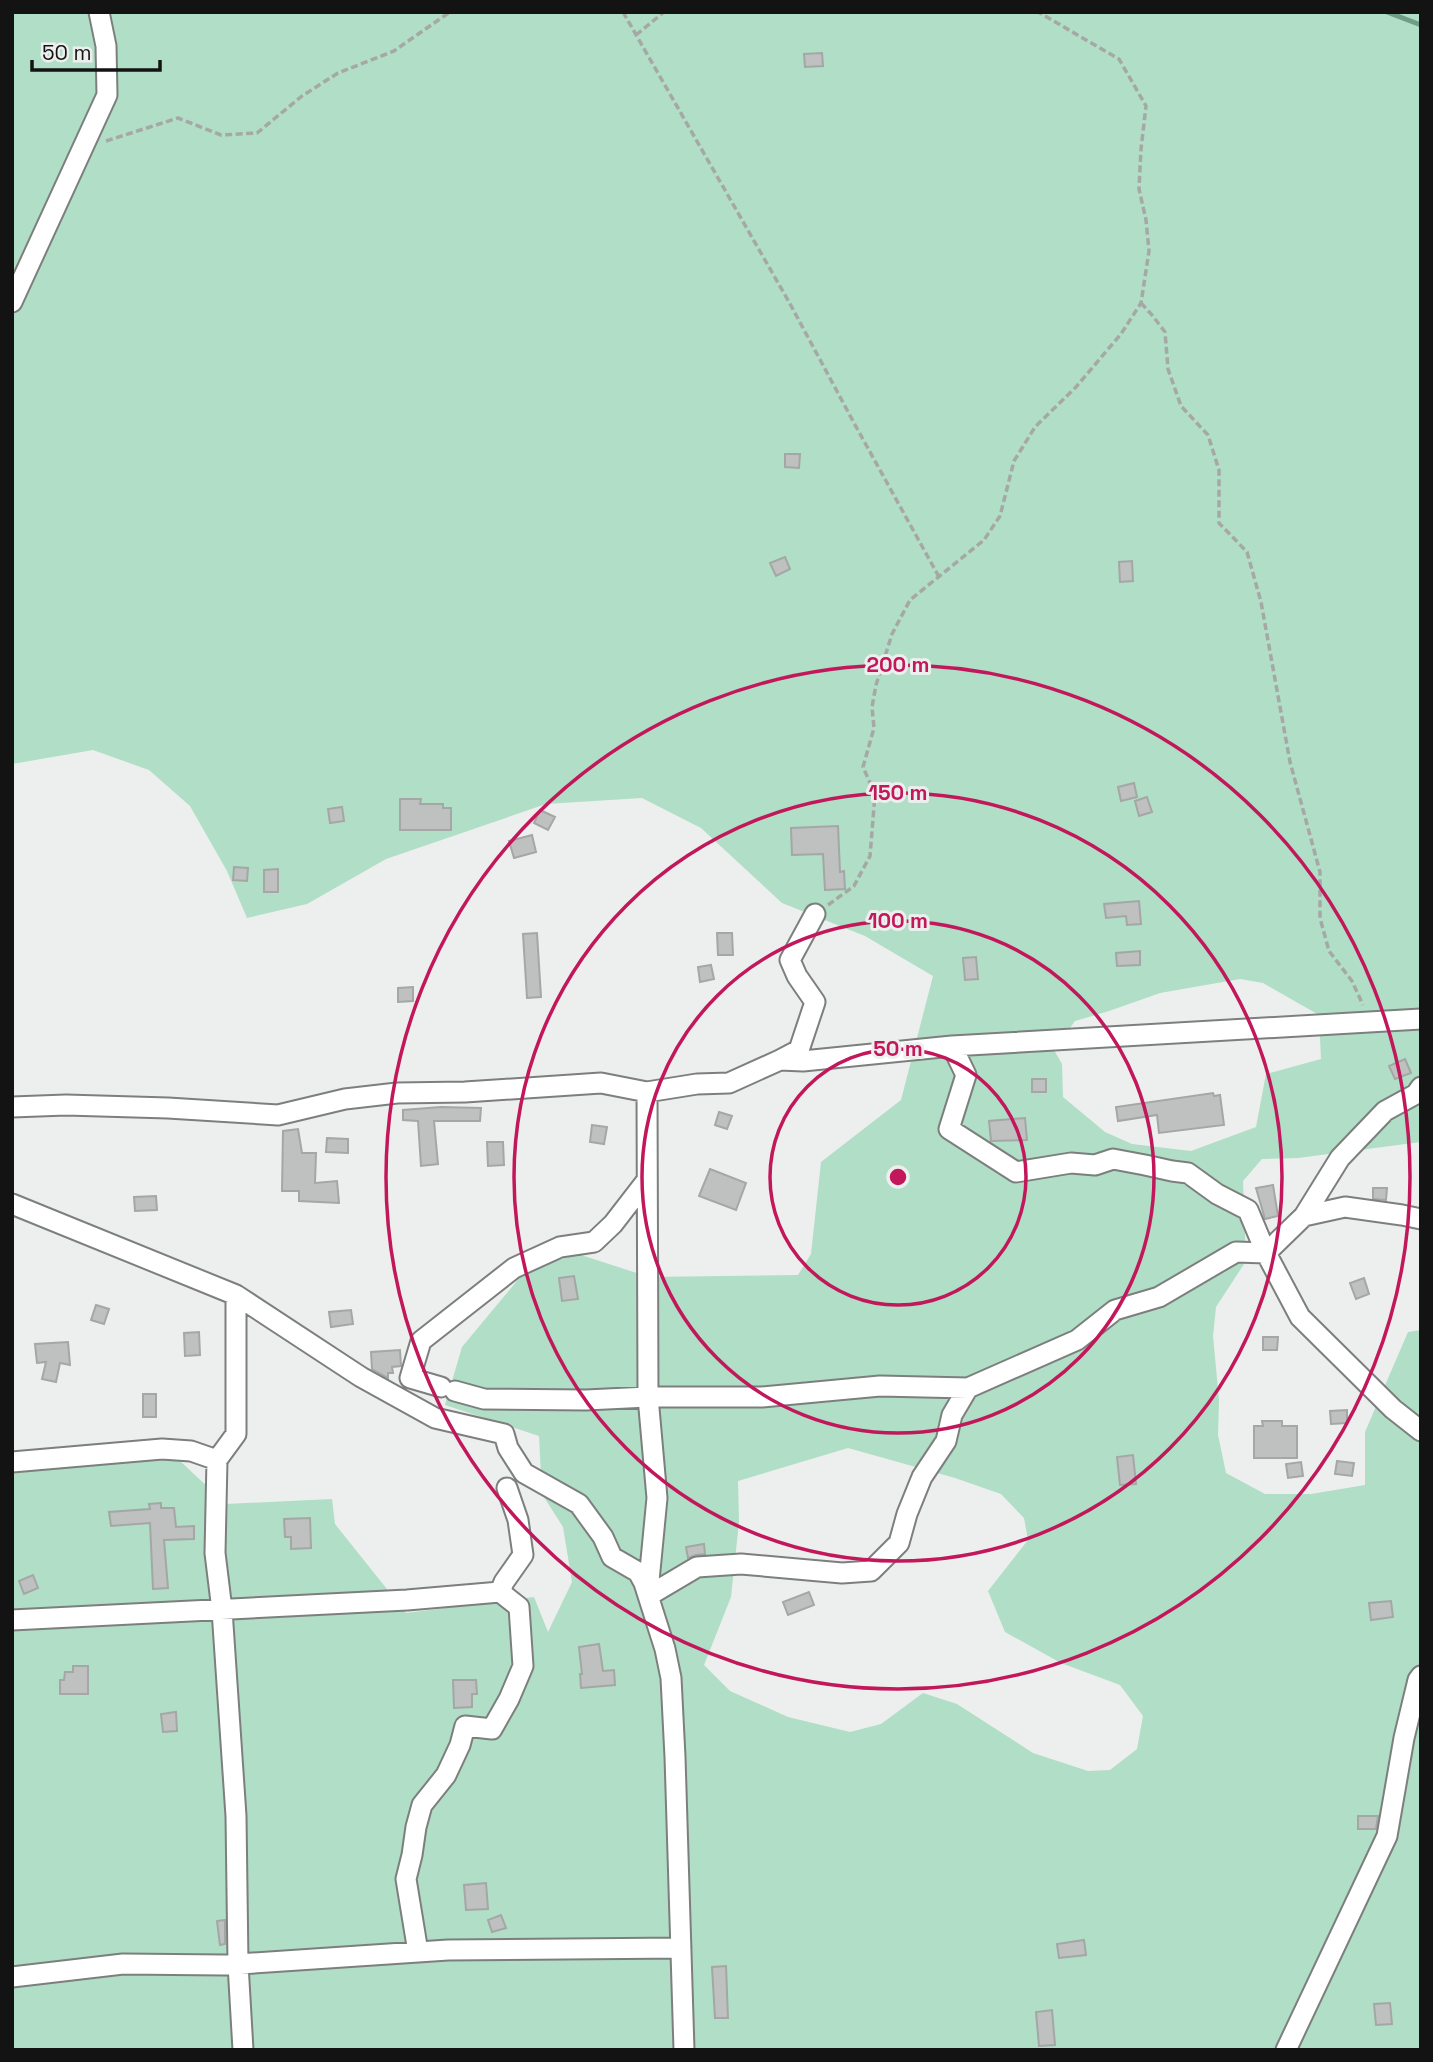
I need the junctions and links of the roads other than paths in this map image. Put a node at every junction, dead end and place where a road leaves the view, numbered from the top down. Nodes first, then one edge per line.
1 (99, 12) edge
2 (12, 302) edge
3 (815, 914) road end
4 (1421, 1019) edge
5 (952, 1046) junction
6 (780, 1060) junction
7 (1421, 1087) edge
8 (647, 1092) junction
9 (12, 1107) edge
10 (647, 1180) junction
11 (12, 1204) edge
12 (1304, 1216) junction
13 (1421, 1219) edge
14 (1266, 1253) junction
15 (236, 1295) junction
16 (968, 1388) junction
17 (648, 1397) junction
18 (1421, 1430) edge
19 (217, 1460) junction
20 (12, 1462) edge
21 (507, 1488) dead end
22 (500, 1592) junction
23 (648, 1596) junction
24 (222, 1610) junction
25 (12, 1620) edge
26 (1421, 1676) edge
27 (681, 1948) junction
28 (418, 1952) junction
29 (238, 1964) junction
30 (12, 1976) edge
31 (243, 2050) edge
32 (684, 2050) edge
33 (1286, 2050) edge

1 - 2 street
3 - 6 street
4 - 5 street
5 - 6 street
5 - 14 street
6 - 8 street
7 - 12 street
8 - 9 street
8 - 10 street
10 - 17 street
10 - 17 street
11 - 15 street
12 - 13 street
12 - 14 street
14 - 16 street
14 - 18 street
15 - 19 street
15 - 23 street
16 - 17 street
16 - 23 street
17 - 23 street
19 - 20 street
19 - 24 street
21 - 22 street
22 - 24 street
22 - 28 street
23 - 27 street
24 - 25 street
24 - 29 street
26 - 33 street
27 - 28 street
27 - 32 street
28 - 29 street
29 - 30 street
29 - 31 street

